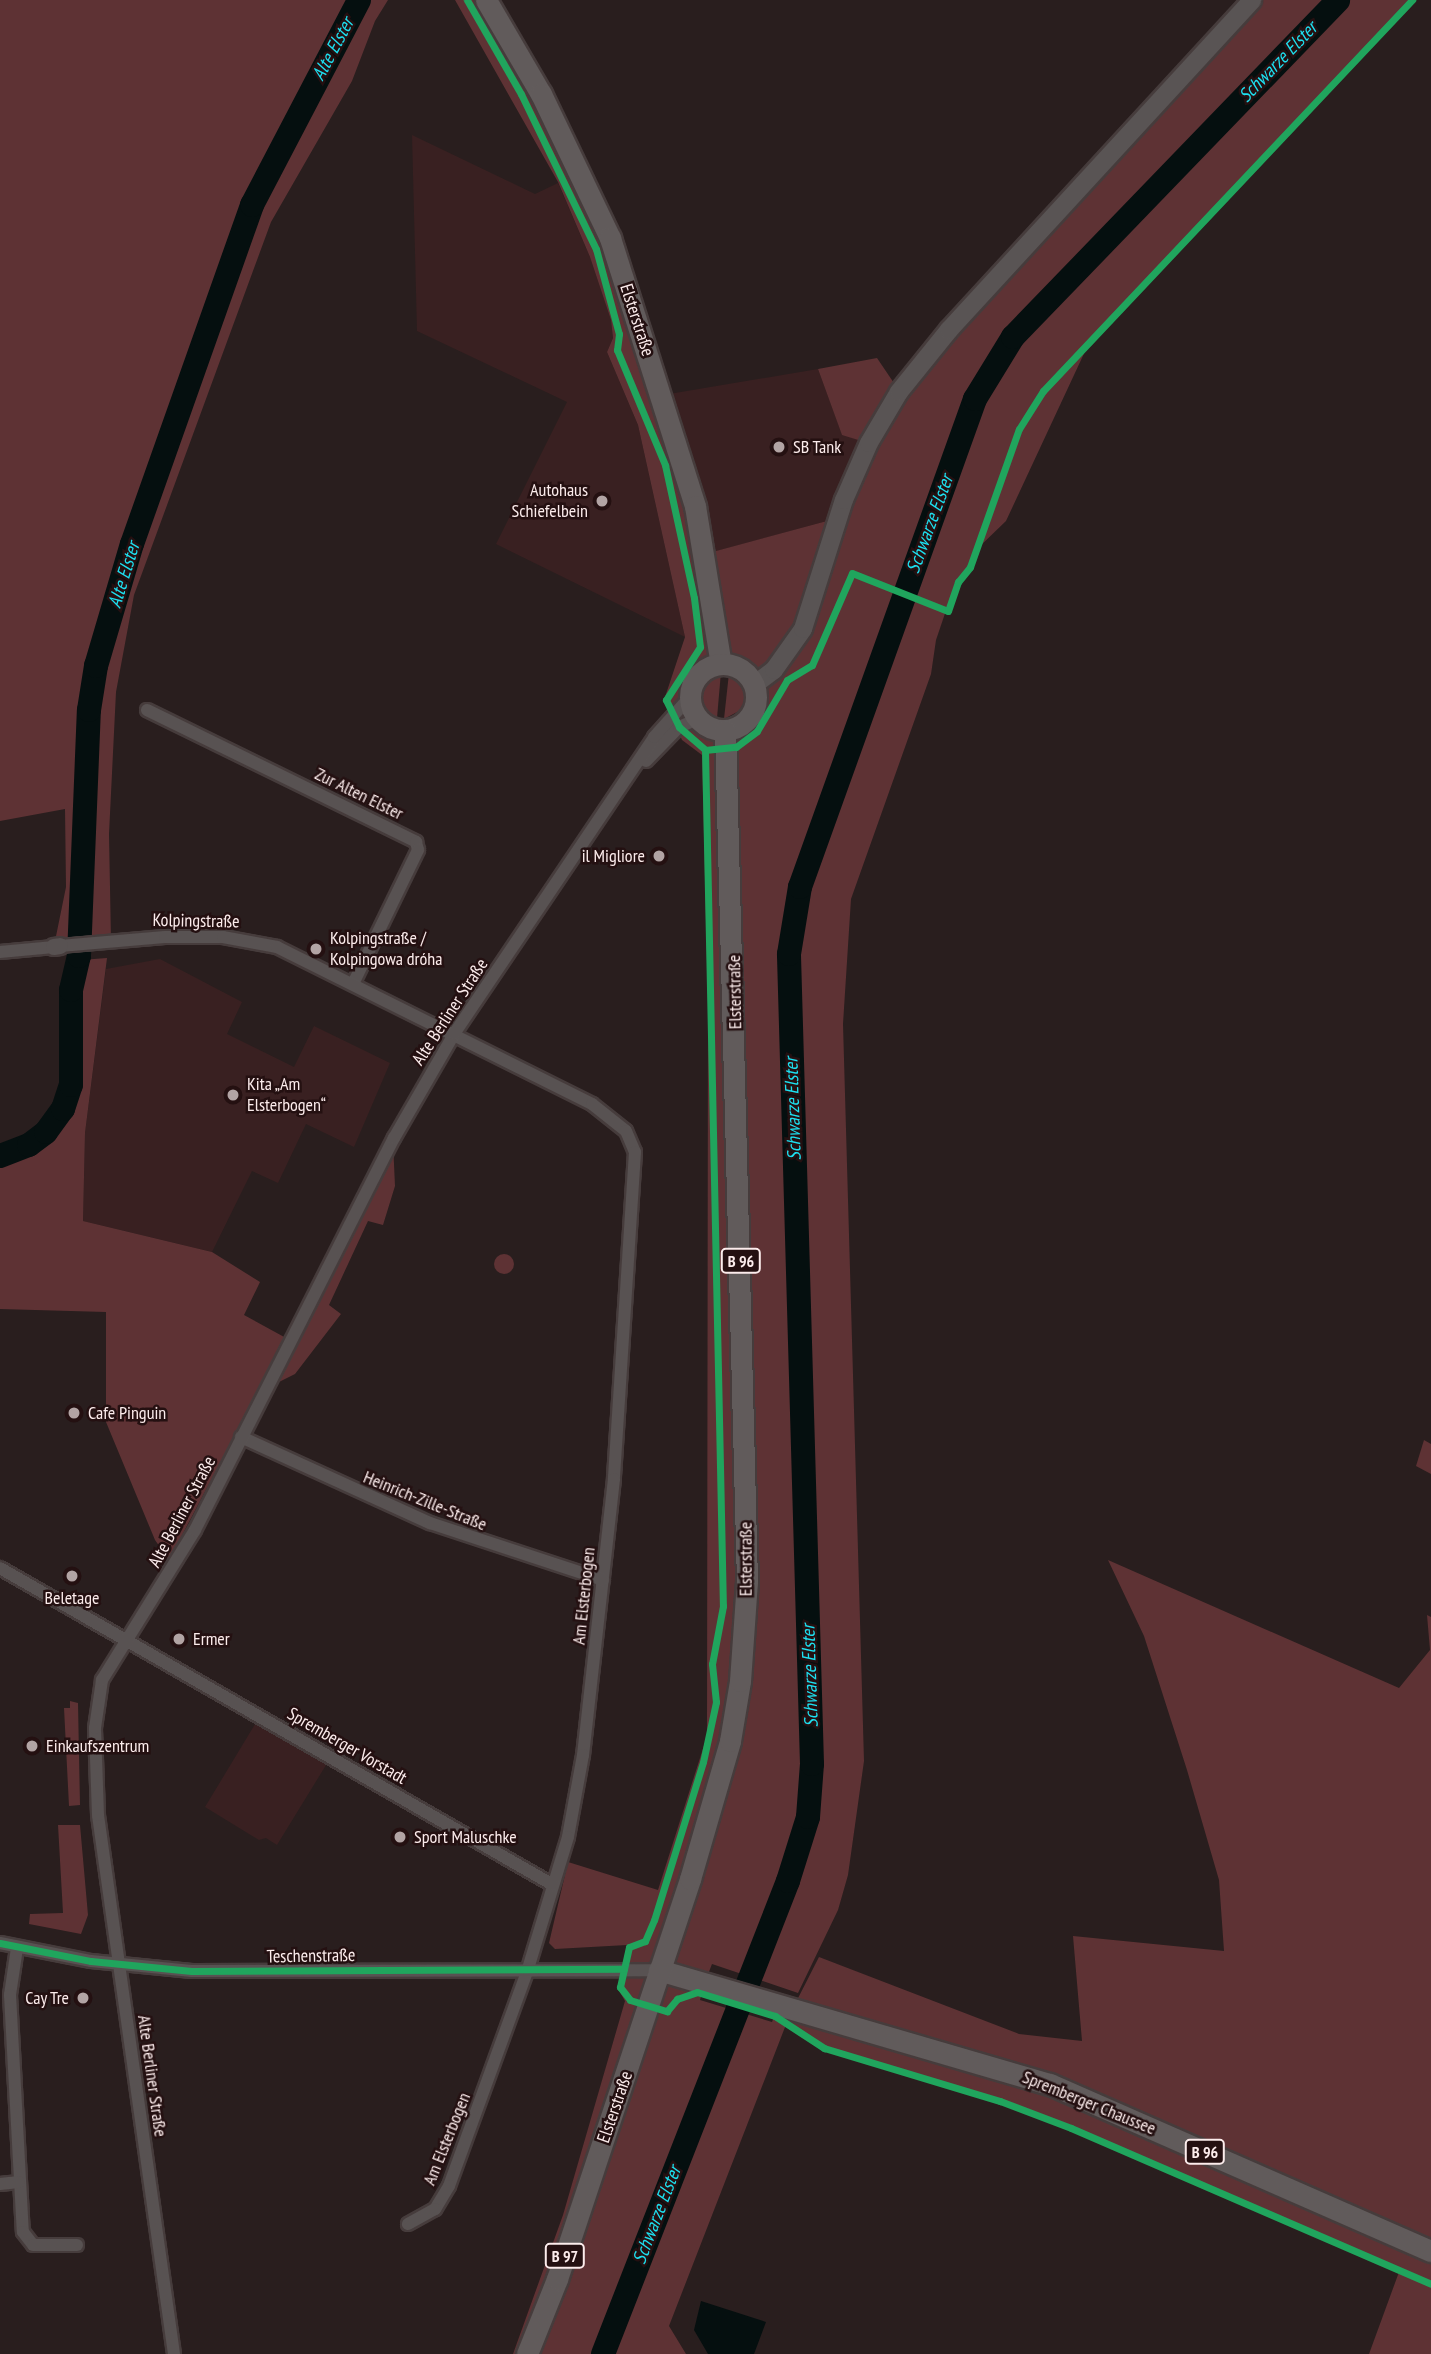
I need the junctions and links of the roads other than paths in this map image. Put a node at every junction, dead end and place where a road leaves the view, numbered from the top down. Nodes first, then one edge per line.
1 (486, 0) edge
2 (1252, 0) edge
3 (721, 664) junction
4 (754, 685) junction
5 (690, 697) junction
6 (147, 710) dead end
7 (698, 719) junction
8 (725, 730) junction
9 (633, 773) junction
10 (0, 952) edge
11 (354, 982) junction
12 (454, 1034) junction
13 (241, 1437) junction
14 (0, 1569) edge
15 (603, 1580) junction
16 (125, 1637) junction
17 (553, 1885) junction
18 (0, 1942) edge
19 (18, 1948) junction
20 (118, 1965) junction
21 (528, 1969) junction
22 (659, 1970) junction
23 (19, 2182) junction
24 (0, 2184) edge
25 (408, 2224) dead end
26 (77, 2245) dead end
27 (1431, 2251) edge
28 (174, 2354) edge
29 (527, 2354) edge

1 - 3 main road, Elsterstraße
2 - 4 main road
3 - 4 main road
3 - 5 main road
4 - 8 main road
5 - 7 main road
5 - 9 street, Alte Berliner Straße
6 - 11 street, Zur Alten Elster
7 - 8 main road
7 - 9 street, Alte Berliner Straße
8 - 22 main road, Elsterstraße / B 96
9 - 12 street, Alte Berliner Straße
10 - 11 street, Kolpingstraße
11 - 12 street, Kolpingstraße
12 - 13 street, Alte Berliner Straße
12 - 15 street, Am Elsterbogen
13 - 15 street, Heinrich-Zille-Straße
13 - 16 street, Alte Berliner Straße
14 - 16 street, Spremberger Vorstadt
15 - 17 street, Am Elsterbogen
16 - 17 street, Spremberger Vorstadt
16 - 20 street, Alte Berliner Straße
17 - 21 street, Am Elsterbogen
18 - 19 street, Teschenstraße
19 - 20 street, Teschenstraße
19 - 23 street
20 - 21 street, Teschenstraße
20 - 28 street, Alte Berliner Straße
21 - 22 street, Teschenstraße
21 - 25 street, Am Elsterbogen
22 - 27 main road, Spremberger Chaussee / B 96
22 - 29 main road, Elsterstraße / B 97
23 - 24 street
23 - 26 street

